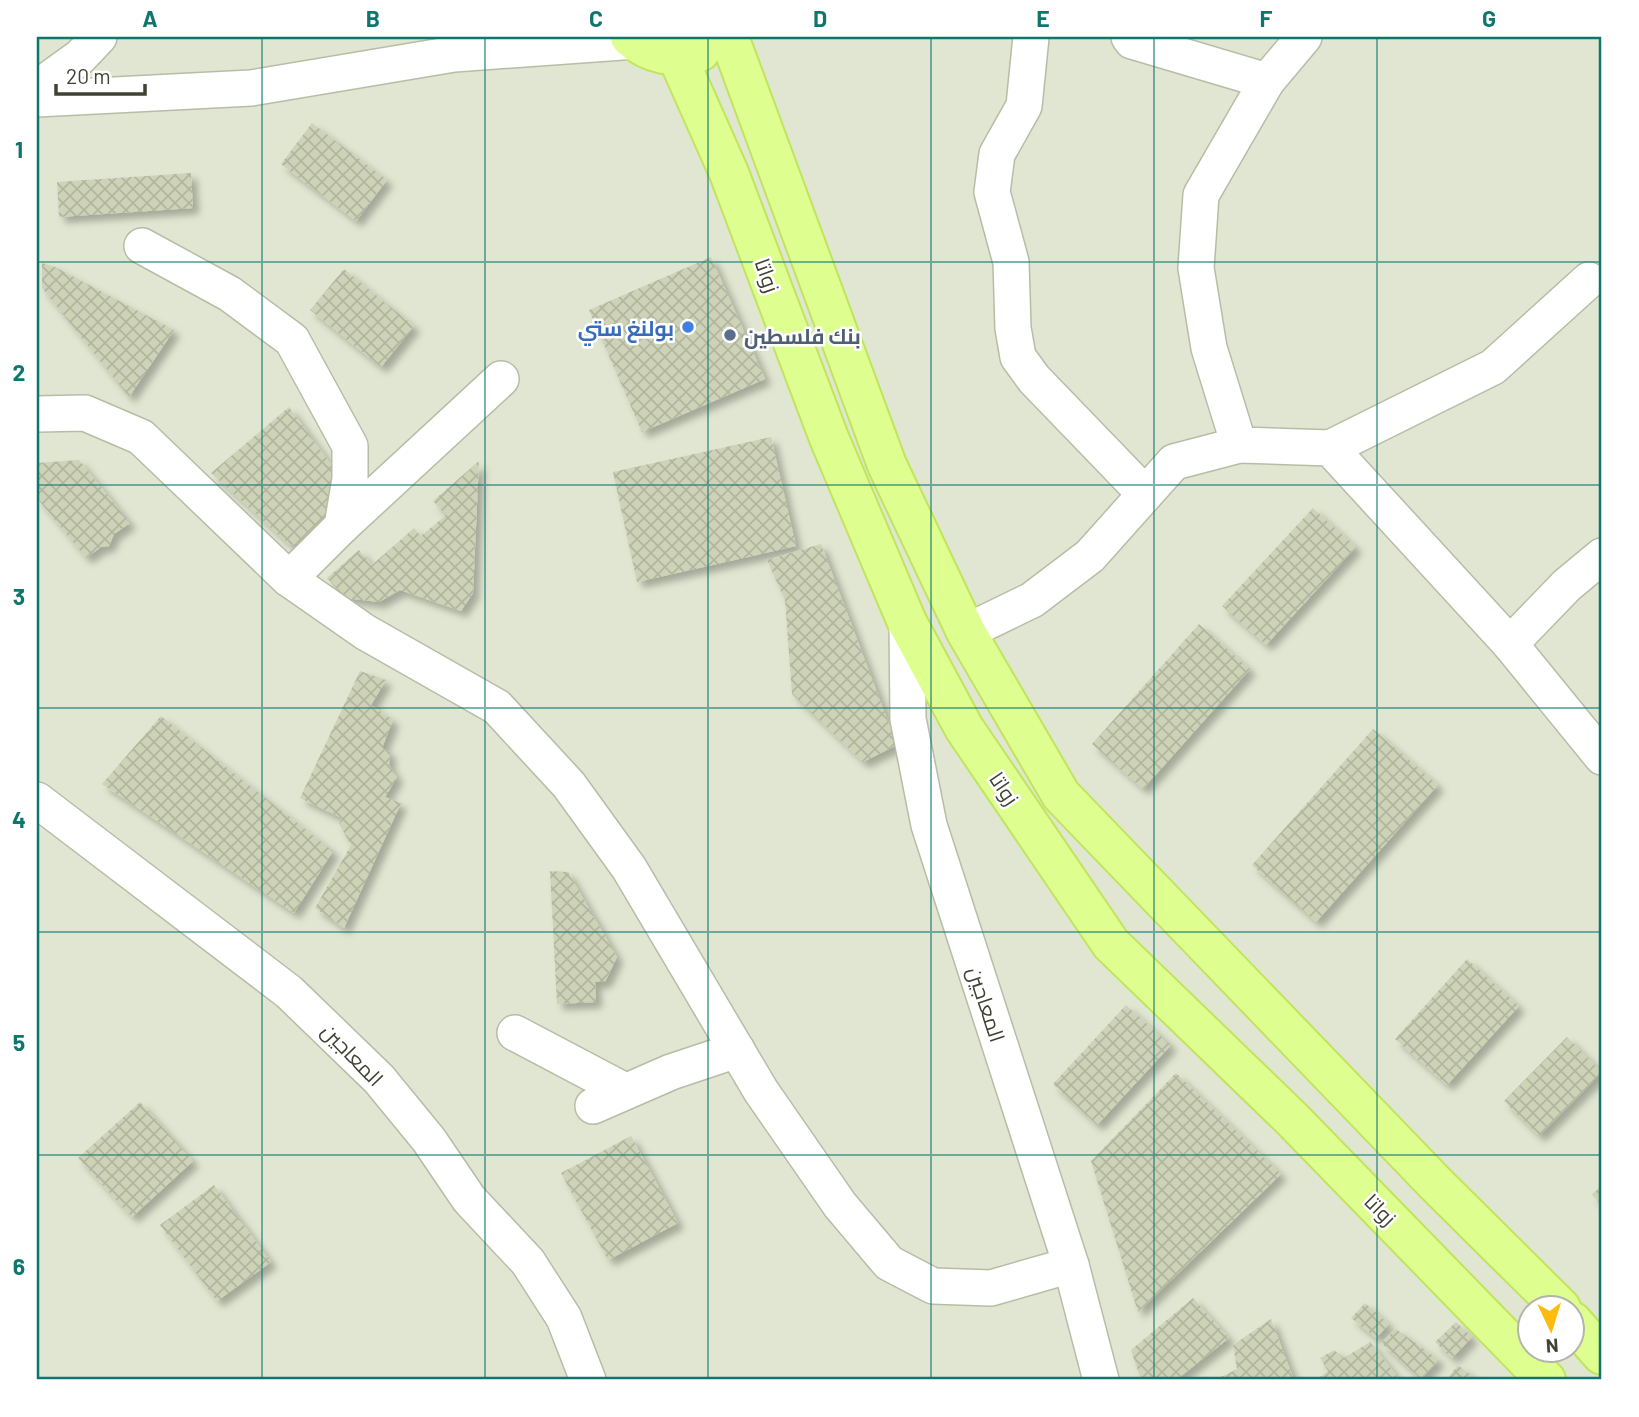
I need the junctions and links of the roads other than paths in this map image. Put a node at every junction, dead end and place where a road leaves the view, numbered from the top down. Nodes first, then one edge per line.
1 (99, 37) edge
2 (727, 37) edge
3 (1031, 37) edge
4 (1129, 37) edge
5 (1304, 37) edge
6 (633, 39) edge
7 (463, 45) edge
8 (677, 56) junction
9 (1267, 81) junction
10 (37, 88) edge
11 (37, 99) edge
12 (142, 246) dead end
13 (1589, 280) dead end
14 (501, 379) dead end
15 (37, 414) edge
16 (1239, 445) junction
17 (1330, 447) junction
18 (1145, 494) junction
19 (342, 526) junction
20 (1602, 556) edge
21 (289, 579) junction
22 (907, 622) junction
23 (966, 632) junction
24 (1510, 644) junction
25 (1602, 757) edge
26 (37, 800) edge
27 (515, 1032) dead end
28 (737, 1050) junction
29 (625, 1091) junction
30 (593, 1106) dead end
31 (1071, 1265) junction
32 (1547, 1294) edge
33 (1586, 1336) edge
34 (1602, 1355) edge
35 (588, 1380) edge
36 (1101, 1380) edge
37 (1546, 1380) edge

1 - 10 street
2 - 8 main road
2 - 23 main road, زواتا
3 - 18 street
4 - 9 street
5 - 9 street
6 - 7 street
6 - 8 main road
7 - 11 street
8 - 22 main road, زواتا
9 - 16 street
12 - 19 street
13 - 17 street
14 - 19 street
15 - 21 street
16 - 17 street
16 - 18 street
17 - 24 street
18 - 23 street
19 - 21 street
20 - 24 street
21 - 28 street
22 - 31 street, المعاجين
22 - 37 main road, زواتا
23 - 32 main road, زواتا
24 - 25 street
26 - 35 street, المعاجين
27 - 29 street
28 - 29 street
28 - 31 street
29 - 30 street
31 - 36 street, المعاجين
33 - 34 main road

